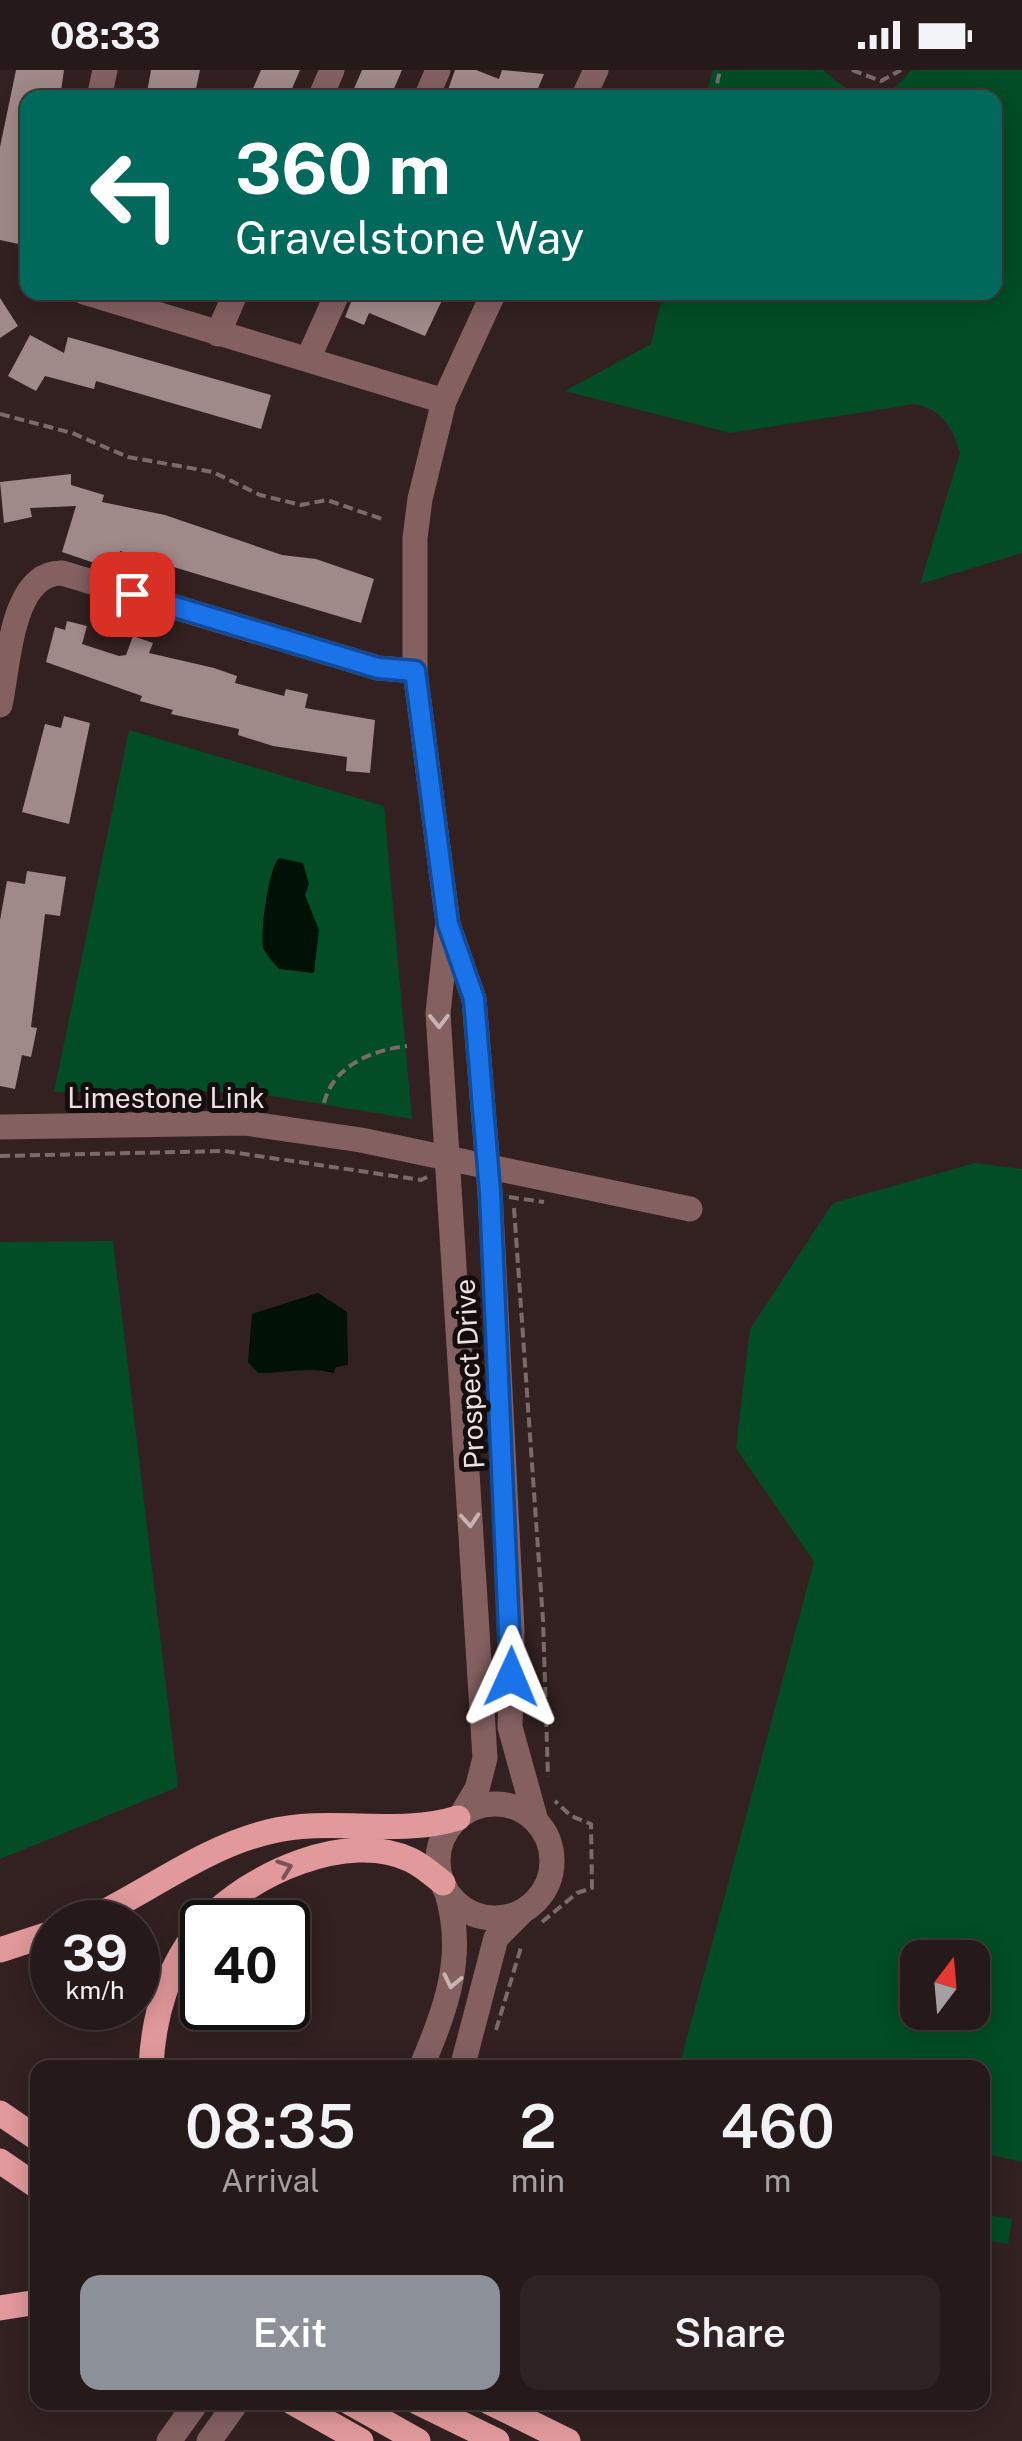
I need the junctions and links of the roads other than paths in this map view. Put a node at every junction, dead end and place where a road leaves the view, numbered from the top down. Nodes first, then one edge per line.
1 (110, 300) edge
2 (233, 300) edge
3 (334, 300) edge
4 (490, 300) edge
5 (218, 334) junction
6 (308, 359) junction
7 (444, 401) junction
8 (415, 671) junction
9 (0, 704) edge
10 (448, 924) junction
11 (0, 1126) edge
12 (448, 1159) junction
13 (487, 1168) junction
14 (690, 1209) dead end
15 (460, 1816) junction
16 (536, 1821) junction
17 (444, 1887) junction
18 (126, 1900) edge
19 (233, 1900) edge
20 (527, 1927) junction
21 (30, 1941) edge
22 (0, 1950) edge
23 (180, 1961) edge
24 (151, 2060) edge
25 (423, 2060) edge
26 (464, 2060) edge
27 (0, 2113) edge
28 (30, 2134) edge
29 (0, 2161) edge
30 (30, 2182) edge
31 (30, 2303) edge
32 (0, 2308) edge
33 (191, 2410) edge
34 (231, 2410) edge
35 (306, 2410) edge
36 (363, 2410) edge
37 (433, 2410) edge
38 (505, 2410) edge
39 (170, 2441) edge
40 (209, 2441) edge
41 (361, 2441) edge
42 (418, 2441) edge
43 (497, 2441) edge
44 (568, 2441) edge

1 - 5 street
2 - 5 street
3 - 6 street
4 - 7 street, Prospect Drive
5 - 6 street
6 - 7 street
7 - 8 street, Prospect Drive
8 - 9 street
8 - 10 street, Prospect Drive
10 -> 12 street, Prospect Drive
10 - 13 street, Prospect Drive
11 - 12 street, Limestone Link
12 - 13 street, Limestone Link
12 -> 15 street, Prospect Drive
13 - 14 street, Limestone Link
13 - 16 street, Prospect Drive
15 - 16 street
15 - 17 street
15 - 18 main road
16 - 20 street
19 -> 17 main road
17 - 20 street
17 -> 25 street
20 - 26 street
21 - 22 main road
23 - 24 main road
27 - 28 main road
29 - 30 main road
31 - 32 main road
33 - 39 street
34 - 40 street
35 - 41 main road
36 - 42 main road
37 - 43 main road
38 - 44 main road

